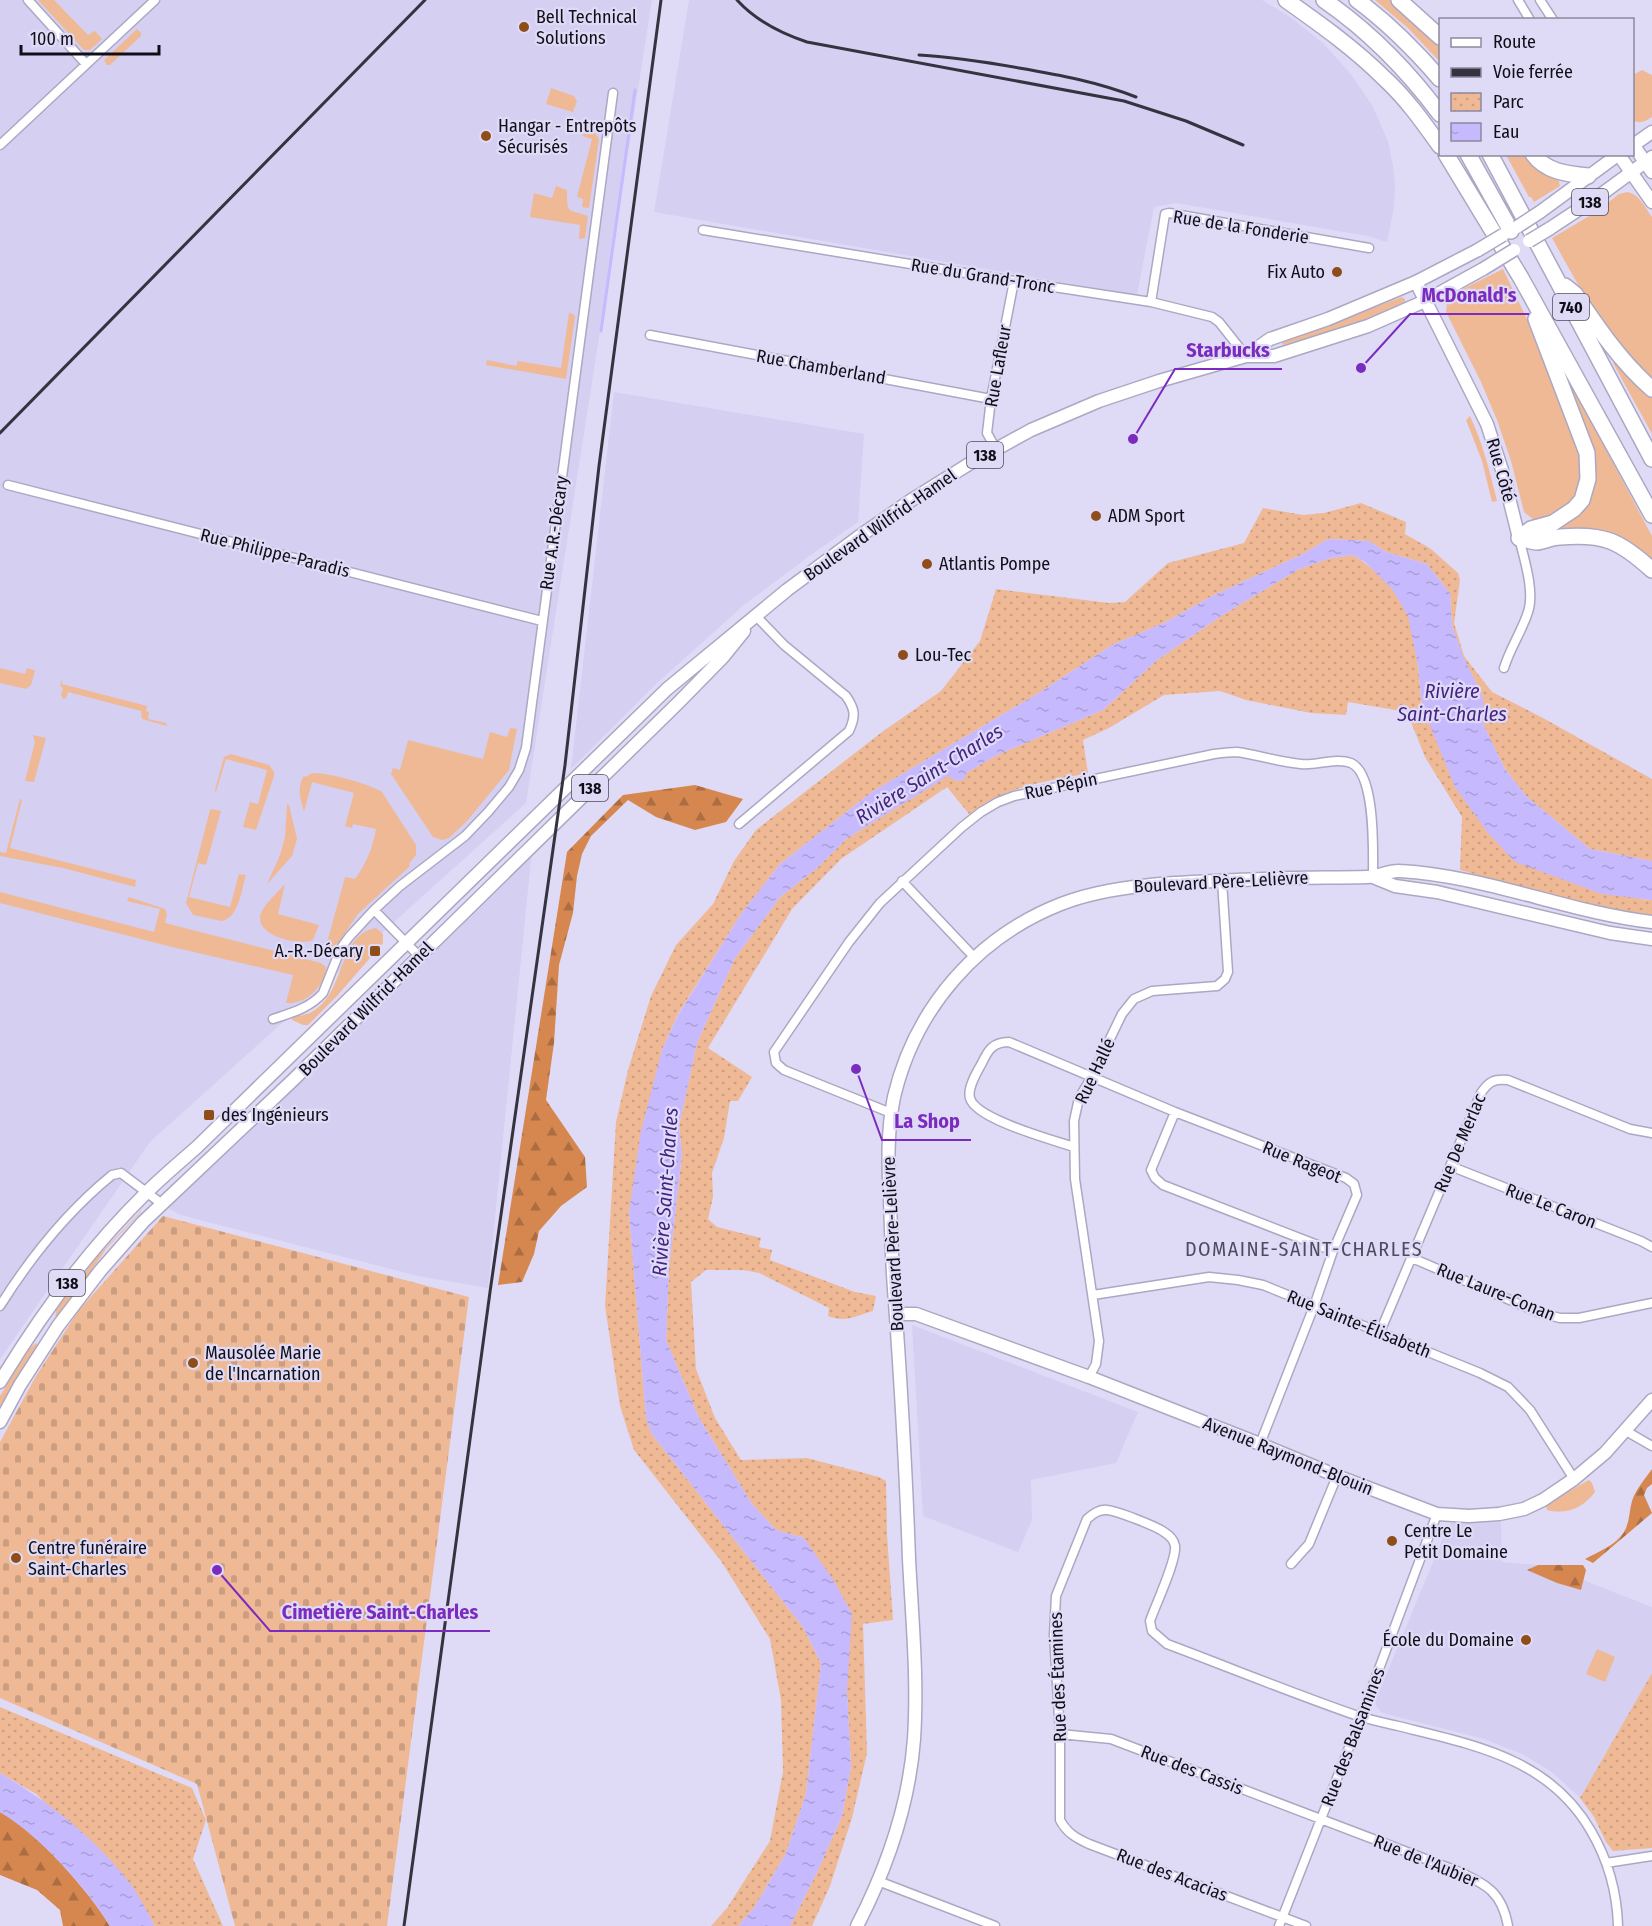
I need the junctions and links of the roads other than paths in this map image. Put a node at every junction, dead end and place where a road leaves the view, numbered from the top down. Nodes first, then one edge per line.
1 (28, 0) edge
2 (155, 0) edge
3 (1286, 0) edge
4 (1324, 0) edge
5 (1357, 0) edge
6 (1399, 0) edge
7 (1518, 0) edge
8 (1540, 0) edge
9 (1529, 18) edge
10 (1551, 18) edge
11 (1439, 36) edge
12 (86, 64) junction
13 (1439, 79) edge
14 (613, 93) dead end
15 (1439, 113) edge
16 (1652, 132) edge
17 (1634, 144) edge
18 (0, 145) edge
19 (1439, 145) edge
20 (1634, 146) edge
21 (1447, 156) edge
22 (1469, 156) edge
23 (1491, 156) edge
24 (1535, 156) edge
25 (1618, 156) edge
26 (1620, 156) edge
27 (1650, 164) edge
28 (1631, 173) junction
29 (1588, 176) junction
30 (1652, 202) edge
31 (1508, 225) junction
32 (703, 230) dead end
33 (1369, 248) dead end
34 (1521, 278) junction
35 (1555, 278) junction
36 (1014, 281) junction
37 (1416, 282) junction
38 (1425, 301) junction
39 (1151, 302) junction
40 (650, 336) dead end
41 (1246, 356) junction
42 (1652, 389) edge
43 (992, 399) junction
44 (996, 449) junction
45 (1652, 459) edge
46 (8, 485) dead end
47 (1652, 515) edge
48 (1519, 538) junction
49 (1652, 570) edge
50 (756, 616) junction
51 (542, 621) junction
52 (1504, 668) dead end
53 (739, 824) dead end
54 (1373, 877) junction
55 (1222, 880) junction
56 (902, 881) junction
57 (374, 910) junction
58 (1652, 922) edge
59 (1652, 939) edge
60 (405, 942) junction
61 (418, 956) junction
62 (974, 957) junction
63 (273, 1019) dead end
64 (1090, 1078) junction
65 (1175, 1112) junction
66 (891, 1113) junction
67 (1652, 1133) edge
68 (1074, 1147) junction
69 (1450, 1166) junction
70 (146, 1192) junction
71 (162, 1204) junction
72 (1652, 1247) edge
73 (1333, 1251) junction
74 (1412, 1257) junction
75 (1094, 1296) junction
76 (1652, 1304) edge
77 (0, 1306) edge
78 (1314, 1306) junction
79 (896, 1314) junction
80 (1380, 1332) junction
81 (1089, 1377) junction
82 (0, 1382) edge
83 (1652, 1400) edge
84 (0, 1422) edge
85 (1626, 1431) junction
86 (1260, 1444) junction
87 (1652, 1446) edge
88 (1337, 1476) junction
89 (1574, 1479) junction
90 (1437, 1514) junction
91 (1291, 1564) dead end
92 (1361, 1717) junction
93 (1060, 1734) junction
94 (1321, 1820) junction
95 (1064, 1828) joint
96 (1652, 1856) edge
97 (1606, 1863) junction
98 (878, 1881) junction
99 (1283, 1917) junction
100 (857, 1926) edge
101 (995, 1926) edge
102 (1279, 1926) edge
103 (1306, 1926) edge
104 (1508, 1926) edge
105 (1618, 1926) edge

1 - 12 street
2 - 12 street
3 - 19 highway
4 - 15 highway
5 - 13 highway
6 - 11 highway
7 - 9 street
8 - 10 street
12 - 18 street
14 - 51 street, Rue A.R.-Décary
16 - 17 main road
20 - 27 main road
21 - 34 highway, 740
22 - 31 highway
23 - 35 highway, 740
24 - 29 highway
25 - 29 main road, Boulevard Wilfrid-Hamel / 138
26 - 28 main road
27 - 28 main road, Boulevard Wilfrid-Hamel / 138
28 - 30 main road
28 - 38 main road, Boulevard Wilfrid-Hamel / 138, bridge
29 - 31 main road, Boulevard Wilfrid-Hamel / 138, bridge
31 - 37 main road, Boulevard Wilfrid-Hamel / 138, bridge
32 - 36 street, Rue du Grand-Tronc
33 - 39 street, Rue de la Fonderie
34 - 47 highway, 740
34 - 48 highway
35 - 42 highway
35 - 45 highway, 740
36 - 39 street, Rue du Grand-Tronc
36 - 43 street, Rue Lafleur
37 - 38 main road, Rue Côté
37 - 41 main road, Boulevard Wilfrid-Hamel / 138
38 - 41 main road, Boulevard Wilfrid-Hamel / 138
38 - 48 main road, Rue Côté
39 - 41 street, Rue du Grand-Tronc
40 - 43 street, Rue Chamberland
41 - 44 main road, Boulevard Wilfrid-Hamel / 138
43 - 44 street, Rue Lafleur
44 - 50 main road, Boulevard Wilfrid-Hamel / 138
46 - 51 street, Rue Philippe-Paradis
48 - 49 highway
48 - 52 street, Rue Côté
50 - 53 street
50 - 60 main road, Boulevard Wilfrid-Hamel / 138
50 - 61 main road, Boulevard Wilfrid-Hamel / 138
51 - 57 street, Rue A.R.-Décary
54 - 55 main road, Boulevard Père-Lelièvre
54 - 56 street, Rue Pépin
54 - 58 main road, Boulevard Père-Lelièvre
54 - 59 main road, Boulevard Père-Lelièvre
55 - 62 main road, Boulevard Père-Lelièvre
55 - 64 street, Rue Hallé
56 - 62 street
56 - 66 street, Rue Pépin
57 - 60 street
57 - 63 street, Rue A.R.-Décary
60 - 61 street
60 - 70 main road, Boulevard Wilfrid-Hamel / 138
61 - 71 main road, Boulevard Wilfrid-Hamel / 138
62 - 66 main road, Boulevard Père-Lelièvre
64 - 65 street, Rue Rageot
64 - 68 street, Rue Hallé
64 - 68 street, Rue Rageot
65 - 73 street
65 - 73 street, Rue Rageot
66 - 79 main road, Boulevard Père-Lelièvre
67 - 69 street, Rue De Merlac
68 - 75 street, Rue Hallé
69 - 72 street, Rue Le Caron
69 - 74 street, Rue De Merlac
70 - 71 street
70 - 77 street
70 - 82 main road, Boulevard Wilfrid-Hamel / 138
71 - 84 main road, Boulevard Wilfrid-Hamel / 138
73 - 78 street, Rue Rageot
74 - 76 street, Rue Laure-Conan
74 - 80 street, Rue De Merlac
75 - 78 street, Rue Sainte-Élisabeth
75 - 81 street, Rue Hallé
78 - 80 street, Rue Sainte-Élisabeth
78 - 86 street, Rue Rageot
79 - 81 main road, Avenue Raymond-Blouin
79 - 98 main road, Boulevard Père-Lelièvre
80 - 89 street, Rue Sainte-Élisabeth
81 - 86 main road, Avenue Raymond-Blouin
83 - 85 main road, Avenue Raymond-Blouin
85 - 87 street
85 - 89 main road, Avenue Raymond-Blouin
86 - 88 main road, Avenue Raymond-Blouin
88 - 90 main road, Avenue Raymond-Blouin
88 - 91 street
89 - 90 main road, Avenue Raymond-Blouin
90 - 92 street, Rue des Balsamines
92 - 93 street, Rue des Étamines
92 - 94 street, Rue des Balsamines
92 - 97 street
93 - 94 street, Rue des Cassis
93 - 95 street, Rue des Étamines
94 - 99 street, Rue des Balsamines
94 - 104 street, Rue de l'Aubier
95 - 99 street, Rue des Acacias
96 - 97 street
97 - 105 street
98 - 100 main road, Boulevard Père-Lelièvre
98 - 101 street
99 - 102 street, Rue des Balsamines
99 - 103 street

